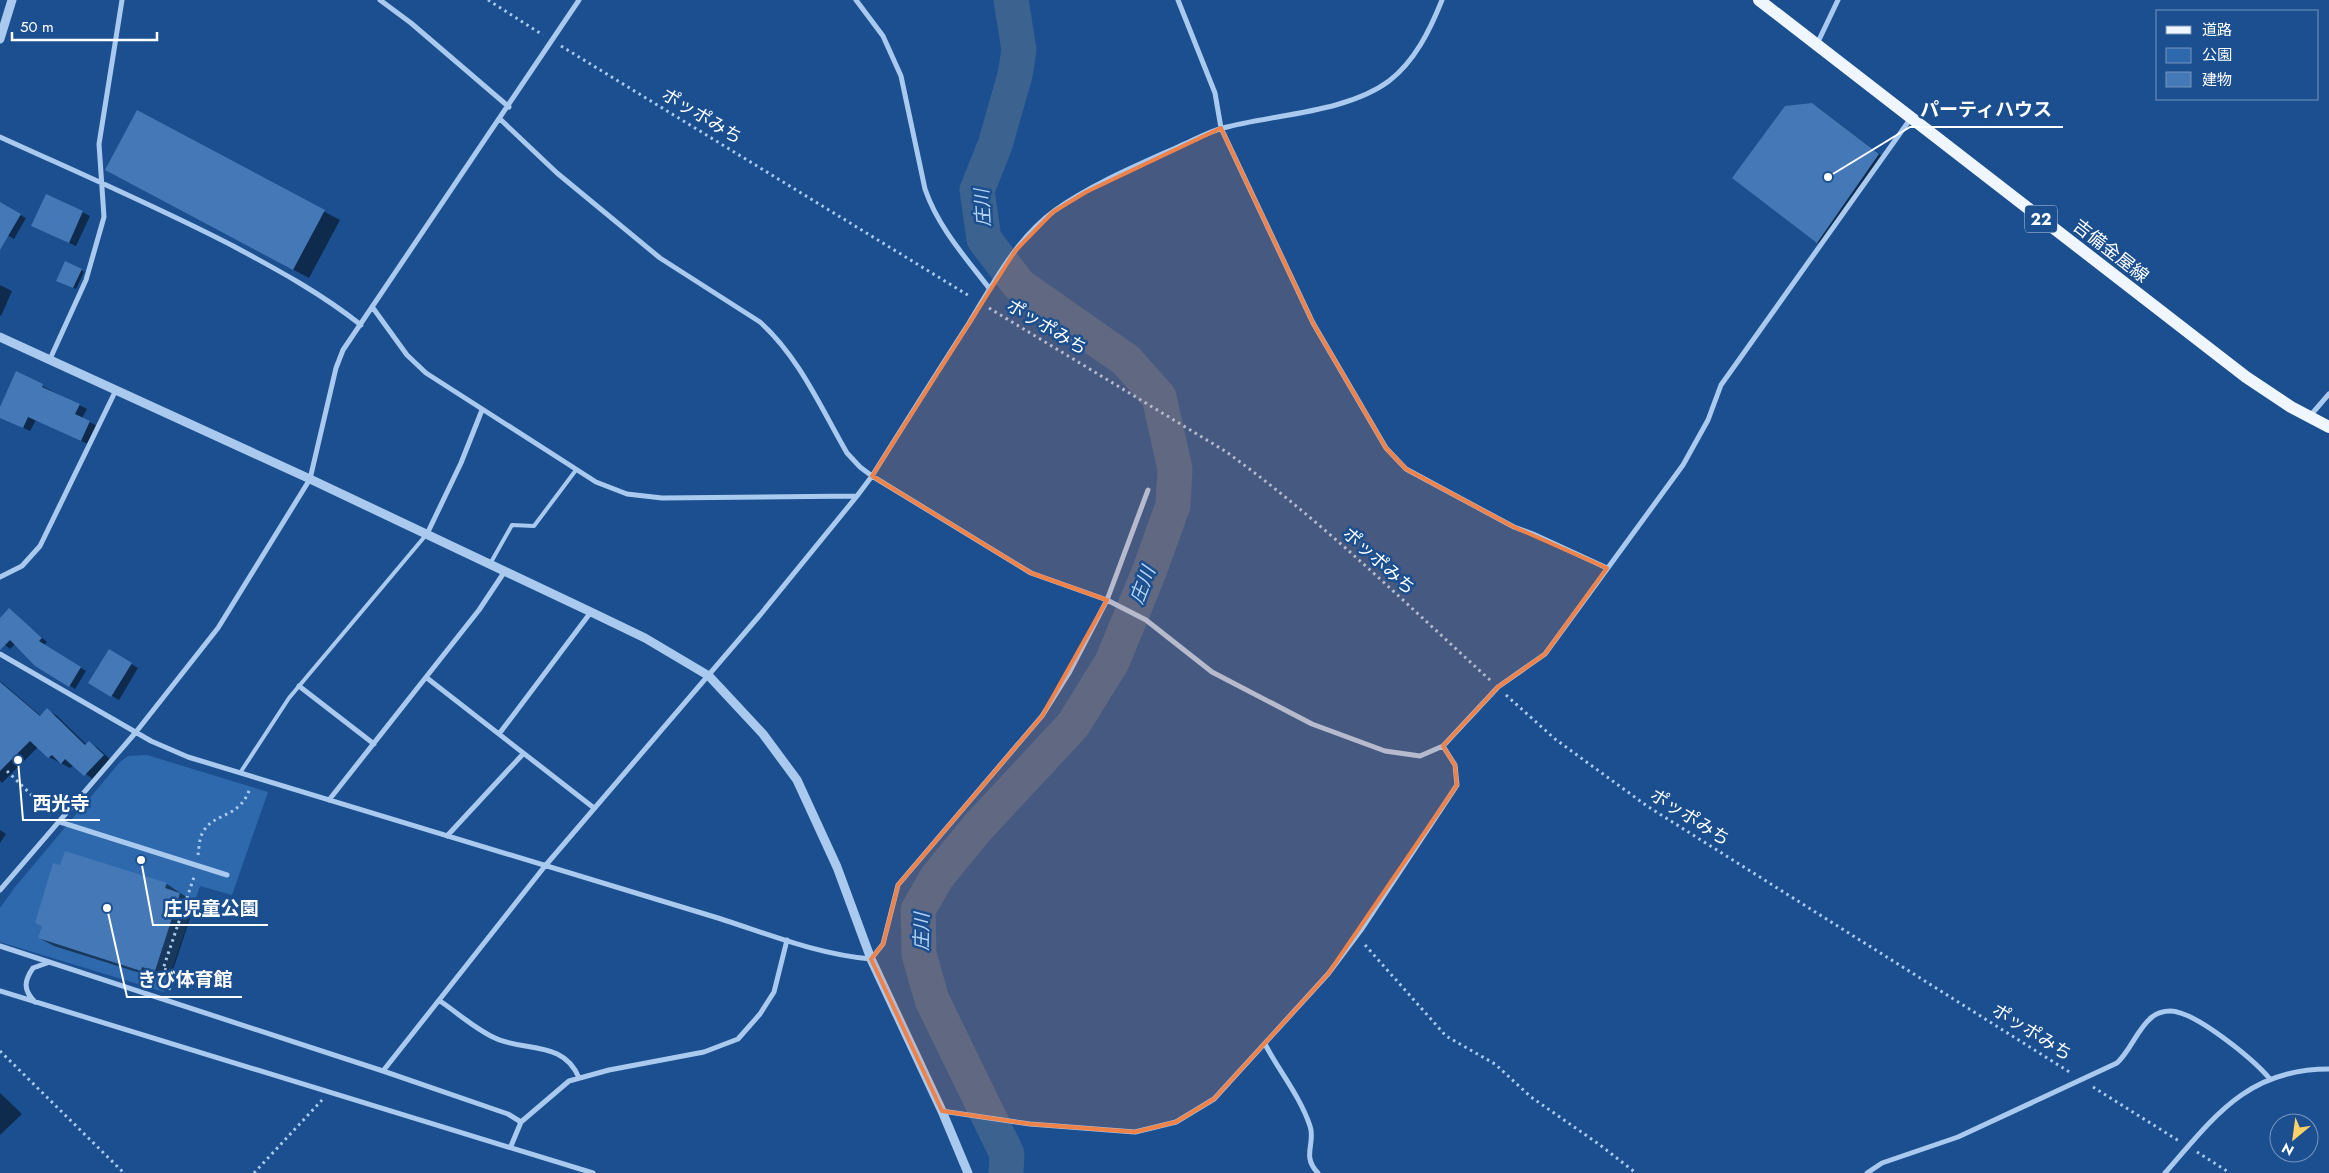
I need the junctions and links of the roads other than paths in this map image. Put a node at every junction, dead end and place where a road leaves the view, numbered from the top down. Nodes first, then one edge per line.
1 (12, 0) edge
2 (122, 0) edge
3 (380, 0) edge
4 (579, 0) edge
5 (856, 0) edge
6 (1178, 0) edge
7 (1442, 0) edge
8 (1759, 0) edge
9 (1838, 0) edge
10 (0, 39) edge
11 (1817, 45) junction
12 (509, 107) junction
13 (1910, 118) junction
14 (500, 119) junction
15 (1221, 128) junction
16 (0, 137) edge
17 (102, 183) junction
18 (989, 288) junction
19 (373, 308) junction
20 (360, 325) junction
21 (0, 337) edge
22 (50, 360) junction
23 (116, 390) junction
24 (2329, 394) edge
25 (482, 410) junction
26 (2309, 417) junction
27 (2329, 427) edge
28 (576, 470) junction
29 (872, 476) junction
30 (310, 479) junction
31 (1148, 490) dead end
32 (857, 496) junction
33 (427, 534) junction
34 (490, 564) junction
35 (1607, 568) junction
36 (505, 571) junction
37 (0, 577) edge
38 (1107, 600) junction
39 (591, 612) junction
40 (0, 654) edge
41 (709, 676) junction
42 (427, 678) junction
43 (299, 686) junction
44 (136, 732) junction
45 (499, 734) junction
46 (374, 744) junction
47 (1443, 746) junction
48 (523, 754) junction
49 (240, 773) junction
50 (329, 800) junction
51 (594, 808) junction
52 (60, 822) junction
53 (447, 836) junction
54 (545, 866) junction
55 (227, 875) dead end
56 (0, 890) edge
57 (786, 940) junction
58 (0, 946) edge
59 (871, 959) junction
60 (49, 962) junction
61 (0, 991) edge
62 (440, 1001) junction
63 (35, 1002) junction
64 (1264, 1044) junction
65 (2329, 1069) edge
66 (383, 1071) junction
67 (579, 1078) junction
68 (2270, 1079) junction
69 (942, 1111) junction
70 (521, 1122) junction
71 (511, 1146) junction
72 (593, 1173) edge
73 (968, 1173) edge
74 (1318, 1173) edge
75 (1868, 1173) edge
76 (2166, 1173) edge

1 - 10 street
2 - 17 street
3 - 12 street
4 - 12 street
5 - 18 street
6 - 15 street
7 - 15 street
8 - 11 main road, 吉備金屋線 / 22
9 - 11 street
11 - 13 main road, 吉備金屋線 / 22
12 - 14 street
13 - 26 main road, 吉備金屋線 / 22
13 - 35 street
14 - 19 street
14 - 29 street
15 - 18 street
15 - 35 street
16 - 17 street
17 - 20 street
17 - 22 street
18 - 29 street
19 - 20 street
19 - 25 street
20 - 30 street
21 - 22 street
22 - 23 street
23 - 30 street
23 - 37 street
24 - 26 street
25 - 28 street
25 - 33 street
26 - 27 main road, 吉備金屋線 / 22
28 - 32 street
28 - 34 lane
29 - 32 street
29 - 38 street
30 - 33 street
30 - 44 street
31 - 38 street
32 - 41 street
33 - 34 street
33 - 43 lane
34 - 36 street
35 - 47 street
36 - 39 street
36 - 42 street
38 - 47 street
38 - 59 street
39 - 41 street
39 - 45 street
40 - 44 street
41 - 51 street
41 - 59 street
42 - 45 street
42 - 46 street
43 - 46 street
43 - 49 lane
44 - 49 street
44 - 52 street
45 - 48 street
46 - 50 street
47 - 64 street
48 - 51 street
48 - 53 street
49 - 50 street
50 - 53 street
51 - 54 street
52 - 55 street
52 - 56 street
53 - 54 street
54 - 57 street
54 - 62 street
57 - 59 street
57 - 67 street
58 - 60 street
59 - 69 street
60 - 63 street
60 - 66 street
61 - 63 street
62 - 66 street
62 - 67 street
63 - 71 street
64 - 69 street
64 - 74 street
65 - 68 street
66 - 70 street
67 - 70 street
68 - 75 street
68 - 76 street
69 - 73 street
70 - 71 street
71 - 72 street

